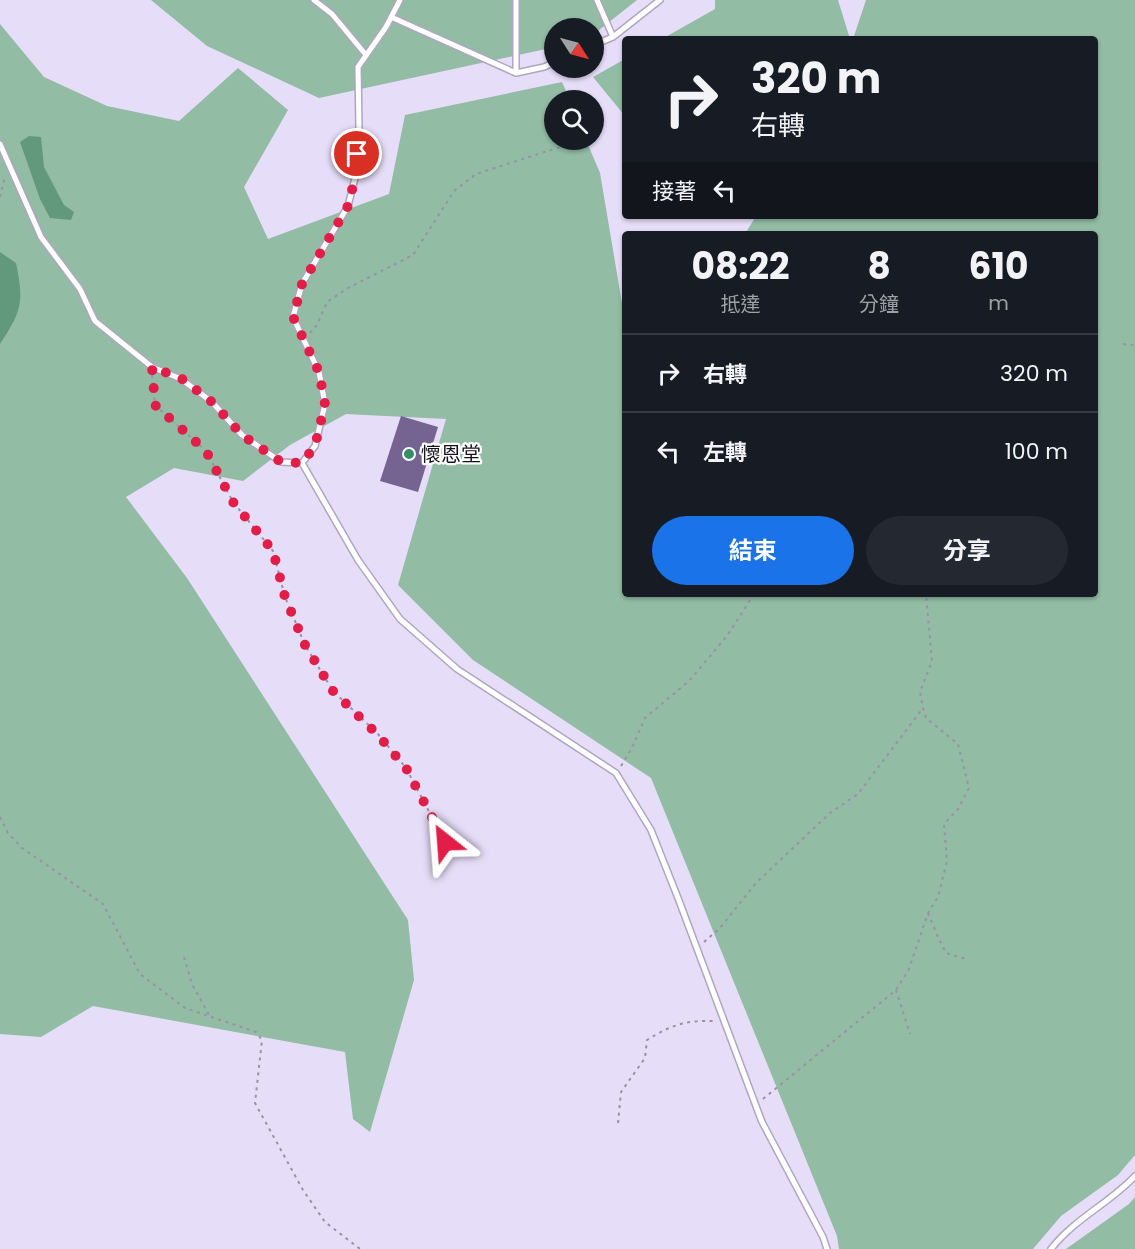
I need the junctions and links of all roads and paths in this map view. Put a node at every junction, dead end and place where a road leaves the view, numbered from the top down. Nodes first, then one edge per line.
1 (314, 0) edge
2 (400, 0) edge
3 (516, 0) edge
4 (597, 0) edge
5 (660, 0) edge
6 (391, 17) junction
7 (613, 37) junction
8 (604, 41) edge
9 (366, 55) junction
10 (544, 67) edge
11 (516, 73) junction
12 (0, 144) edge
13 (551, 150) edge
14 (8, 161) junction
15 (0, 197) edge
16 (304, 339) junction
17 (1124, 344) dead end
18 (1135, 345) edge
19 (152, 367) junction
20 (302, 463) junction
21 (752, 597) edge
22 (926, 597) edge
23 (923, 708) junction
24 (616, 773) junction
25 (0, 817) edge
26 (445, 842) dead end
27 (928, 913) junction
28 (697, 948) junction
29 (184, 957) dead end
30 (966, 959) dead end
31 (896, 990) junction
32 (210, 1016) junction
33 (724, 1021) junction
34 (910, 1034) dead end
35 (756, 1104) junction
36 (618, 1123) dead end
37 (1135, 1176) edge
38 (360, 1249) edge
39 (827, 1249) edge
40 (1051, 1249) edge

1 - 9 lane
2 - 6 lane
3 - 11 lane
4 - 7 lane
5 - 7 lane
6 - 9 lane
6 - 11 lane
7 - 8 lane
9 - 16 lane
10 - 11 lane
12 - 14 lane
13 - 16 path
14 - 15 path
14 - 19 lane
16 - 20 lane
17 - 18 path
19 - 20 lane
19 - 26 path
20 - 24 lane
21 - 24 path
22 - 23 path
23 - 27 path
23 - 28 path
24 - 28 lane
25 - 32 path
27 - 30 path
27 - 31 path
28 - 33 lane
29 - 32 path
31 - 34 path
31 - 35 path
32 - 38 path
33 - 35 lane
33 - 36 path
35 - 39 lane
37 - 40 lane

